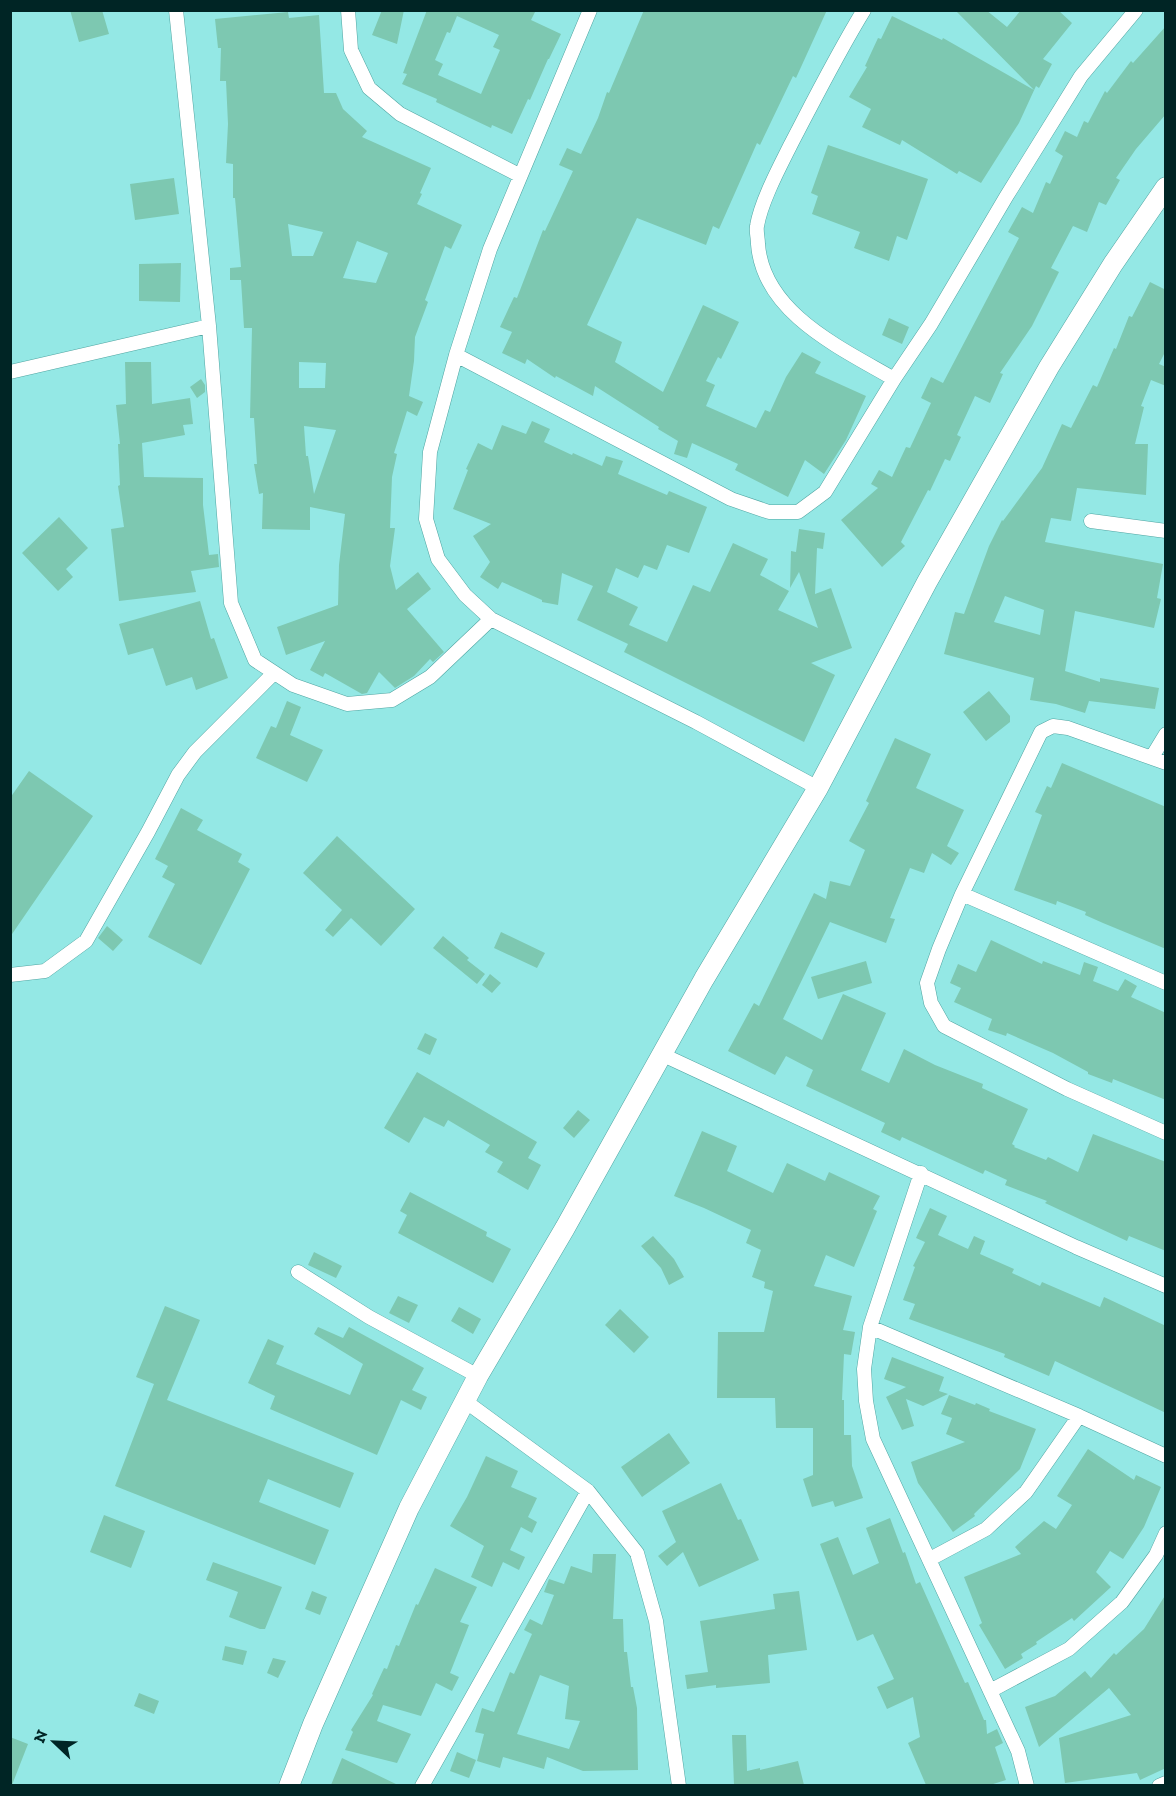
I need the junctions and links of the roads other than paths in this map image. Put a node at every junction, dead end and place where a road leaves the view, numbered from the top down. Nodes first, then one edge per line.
1 (176, 10) edge
2 (348, 10) edge
3 (590, 10) edge
4 (864, 10) edge
5 (1136, 10) edge
6 (519, 175) junction
7 (1166, 187) edge
8 (209, 326) junction
9 (456, 355) junction
10 (10, 372) edge
11 (894, 379) junction
12 (1091, 521) dead end
13 (1166, 531) edge
14 (491, 619) junction
15 (274, 673) junction
16 (1166, 734) edge
17 (1152, 757) junction
18 (1166, 763) edge
19 (818, 788) junction
20 (962, 894) junction
21 (10, 975) edge
22 (1166, 983) edge
23 (661, 1054) junction
24 (1166, 1133) edge
25 (921, 1173) junction
26 (297, 1272) dead end
27 (1166, 1286) edge
28 (870, 1327) junction
29 (478, 1376) junction
30 (465, 1401) junction
31 (1079, 1416) junction
32 (1166, 1456) edge
33 (588, 1491) junction
34 (1166, 1533) edge
35 (930, 1559) junction
36 (990, 1691) junction
37 (1166, 1783) edge
38 (290, 1785) edge
39 (422, 1785) edge
40 (679, 1785) edge
41 (1027, 1785) edge
42 (1159, 1785) edge

1 - 8 street
2 - 6 street
3 - 6 street
4 - 11 street
5 - 11 street
6 - 9 street
7 - 19 main road
8 - 10 street
8 - 15 street
9 - 11 street
9 - 14 street
12 - 13 street
14 - 15 street
14 - 19 street
15 - 21 street
16 - 17 street
17 - 18 street
17 - 20 street
19 - 23 main road
20 - 22 street
20 - 24 street
23 - 25 street
23 - 29 main road
25 - 27 street
25 - 28 street
26 - 29 street
28 - 31 street
28 - 35 street
29 - 30 main road
30 - 33 street
30 - 38 main road
31 - 32 street
31 - 35 street
33 - 39 street
33 - 40 street
34 - 36 street
35 - 36 street
36 - 41 street
37 - 42 street

